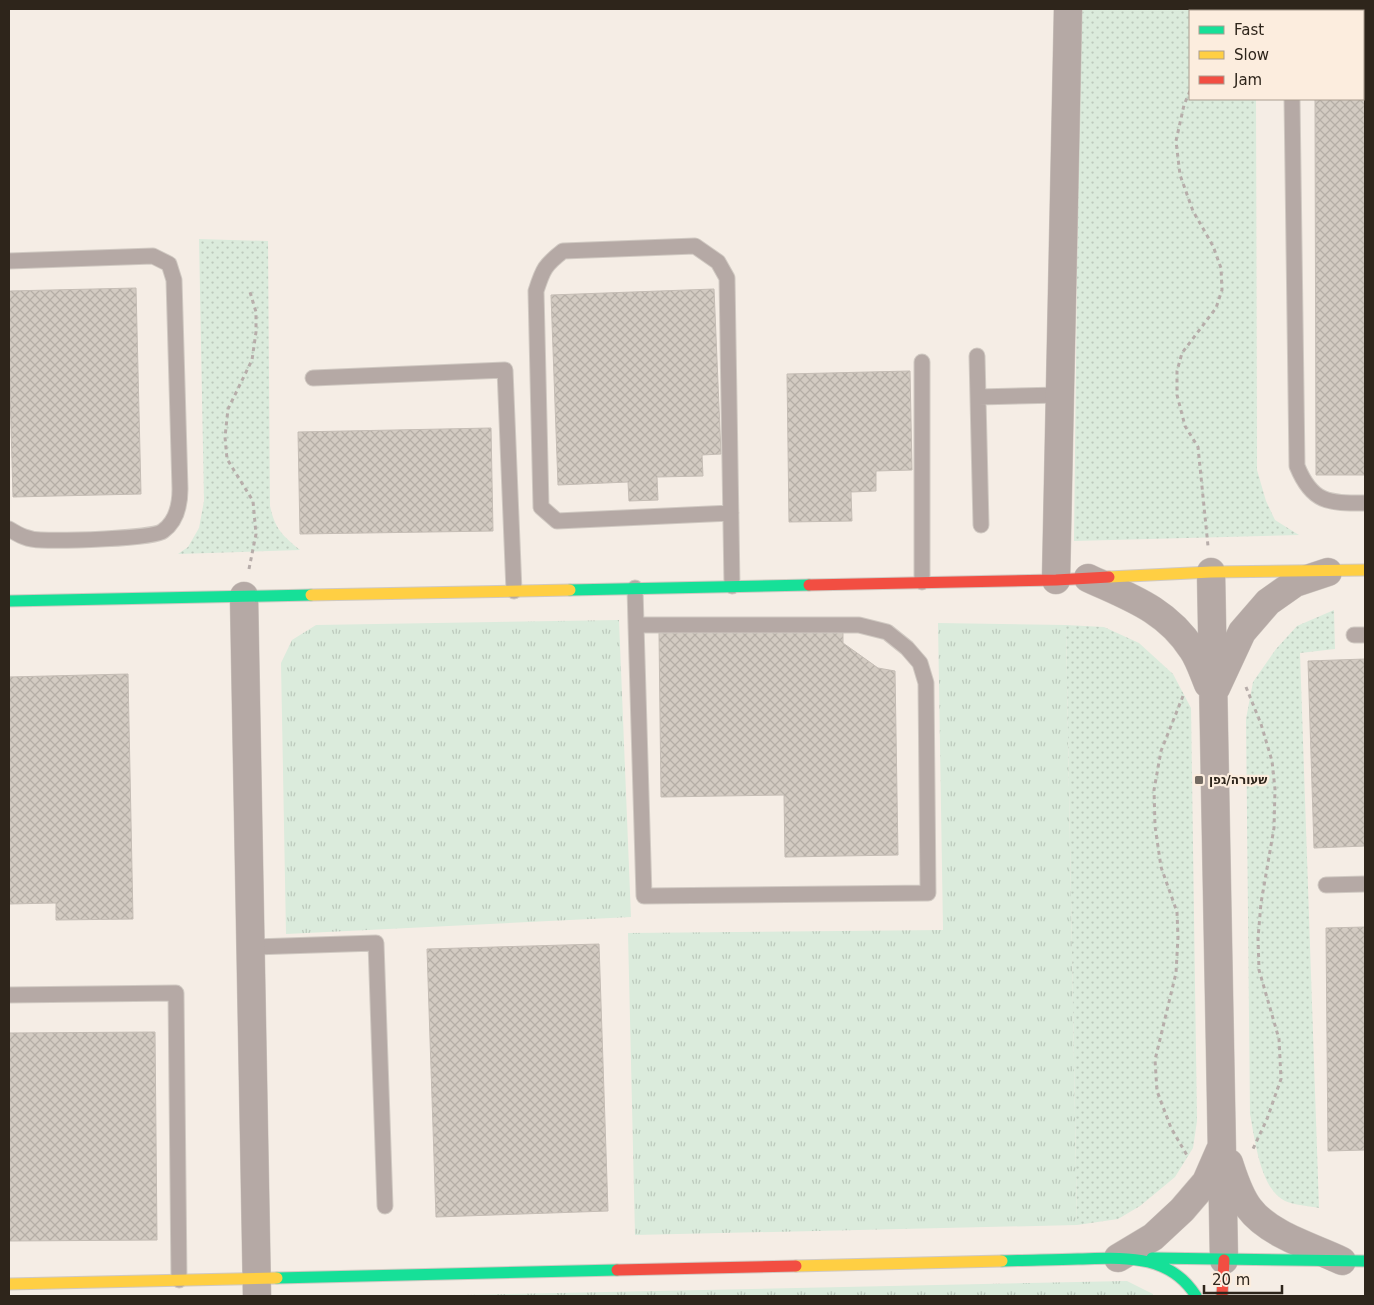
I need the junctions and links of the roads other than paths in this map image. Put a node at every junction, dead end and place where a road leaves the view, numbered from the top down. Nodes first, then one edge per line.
1 (1068, 9) edge
2 (1292, 100) edge
3 (9, 260) edge
4 (977, 356) dead end
5 (922, 362) dead end
6 (313, 378) dead end
7 (1060, 395) junction
8 (978, 397) junction
9 (1365, 503) edge
10 (731, 513) junction
11 (981, 525) dead end
12 (9, 529) edge
13 (1334, 570) junction
14 (1365, 570) edge
15 (1211, 572) junction
16 (1088, 578) junction
17 (1056, 580) junction
18 (922, 582) junction
19 (732, 586) junction
20 (634, 588) junction
21 (514, 591) junction
22 (244, 596) junction
23 (9, 601) edge
24 (636, 625) junction
25 (1213, 694) junction
26 (1365, 884) edge
27 (1326, 885) dead end
28 (250, 947) junction
29 (9, 995) edge
30 (1223, 1144) junction
31 (385, 1206) dead end
32 (1125, 1258) junction
33 (1224, 1260) junction
34 (1354, 1261) edge
35 (180, 1280) junction
36 (9, 1284) edge
37 (257, 1288) edge
38 (1196, 1296) edge
39 (1222, 1296) edge

1 - 7 street
2 - 9 lane
3 - 12 lane
4 - 8 lane
5 - 18 lane
6 - 21 lane
7 - 8 lane
7 - 17 street
8 - 11 lane
10 - 10 lane
10 - 19 lane
13 - 14 street
13 - 15 street
13 - 25 street
15 - 16 street
15 - 25 street
16 - 17 street
16 - 25 street
17 - 18 street
18 - 19 street
19 - 20 street
20 - 21 street
20 - 24 lane
21 - 22 street
22 - 23 street
22 - 28 street
24 - 24 lane
25 - 30 street
26 - 27 lane
28 - 31 lane
28 - 37 street
29 - 35 lane
30 - 32 street
30 - 33 street
30 - 34 street
32 - 33 street
32 - 37 street
32 - 38 street
33 - 34 street
33 - 39 street
35 - 36 street
35 - 37 street

